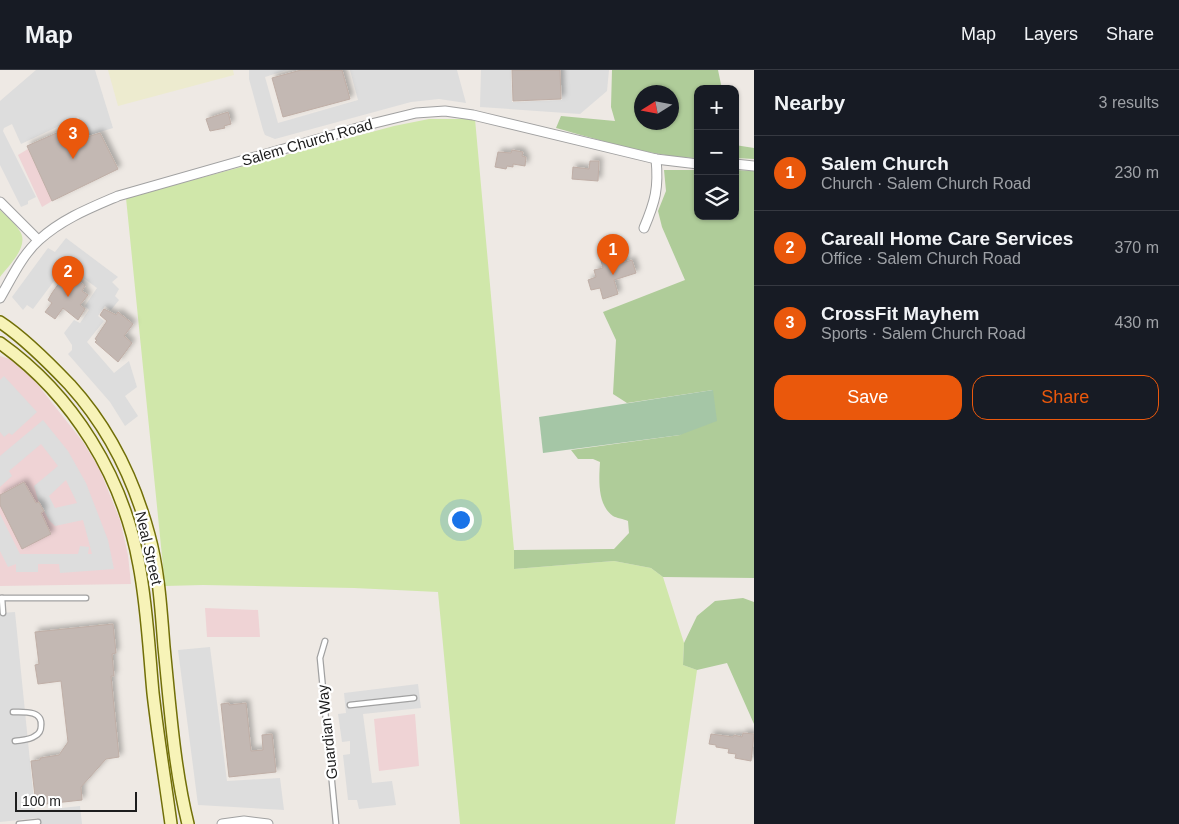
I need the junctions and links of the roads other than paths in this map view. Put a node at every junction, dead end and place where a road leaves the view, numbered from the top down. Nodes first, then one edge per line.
1 (656, 159) junction
2 (694, 164) edge
3 (739, 164) edge
4 (754, 166) edge
5 (0, 202) edge
6 (644, 228) dead end
7 (38, 240) junction
8 (0, 298) edge
9 (0, 322) edge
10 (0, 342) edge
11 (110, 440) junction
12 (96, 447) junction
13 (1, 598) edge
14 (86, 598) dead end
15 (3, 613) dead end
16 (325, 641) dead end
17 (414, 698) dead end
18 (350, 705) dead end
19 (12, 712) dead end
20 (15, 741) dead end
21 (38, 822) dead end
22 (19, 824) edge
23 (171, 824) edge
24 (188, 824) edge
25 (222, 824) edge
26 (268, 824) edge
27 (336, 824) edge

1 - 2 street, Salem Church Road
1 - 6 street
1 - 7 street, Salem Church Road
3 - 4 street
5 - 7 street
7 - 8 street, Salem Church Road
9 - 11 main road, Neal Street
10 - 12 main road, Neal Street
11 - 12 main road
11 - 24 main road, Neal Street
12 - 23 main road, Neal Street
13 - 14 lane
13 - 15 lane
16 - 27 lane, Guardian Way
17 - 18 lane
19 - 20 lane
21 - 22 lane
25 - 26 street

